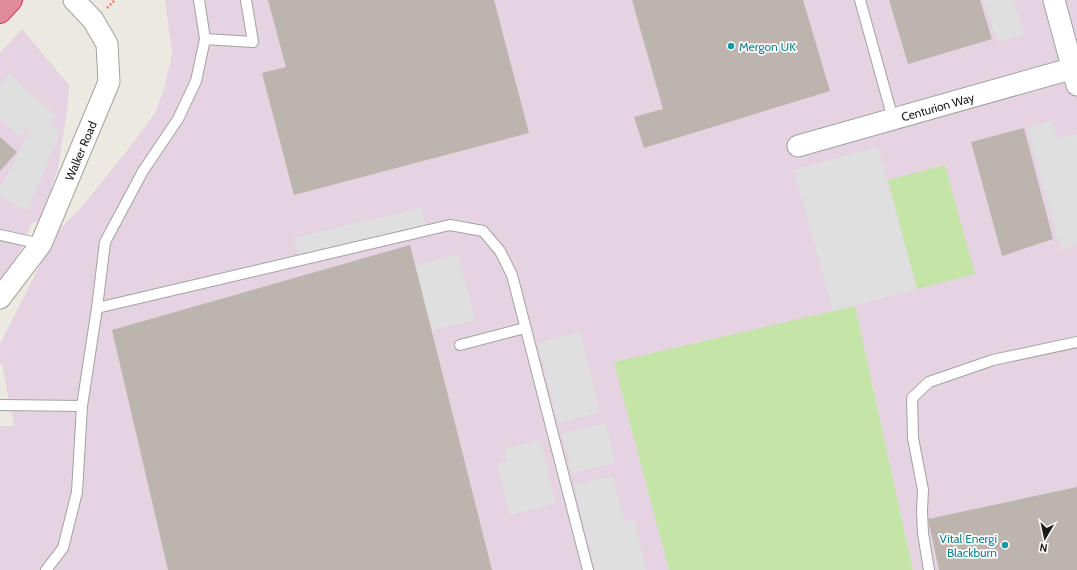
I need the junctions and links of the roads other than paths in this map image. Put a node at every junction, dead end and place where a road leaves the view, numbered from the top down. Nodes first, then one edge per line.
1 (11, 0) edge
2 (199, 0) edge
3 (246, 0) edge
4 (860, 0) edge
5 (1054, 0) edge
6 (80, 6) edge
7 (0, 12) edge
8 (205, 39) junction
9 (1076, 73) edge
10 (893, 119) junction
11 (798, 146) dead end
12 (0, 235) edge
13 (41, 244) junction
14 (0, 298) edge
15 (97, 308) junction
16 (525, 328) junction
17 (1077, 342) edge
18 (460, 345) dead end
19 (0, 405) edge
20 (82, 406) junction
21 (46, 570) edge
22 (588, 570) edge
23 (929, 570) edge

1 - 7 highway
2 - 8 lane
3 - 8 lane
4 - 10 lane
5 - 9 street
6 - 13 street, Walker Road
8 - 15 lane
9 - 10 street, Centurion Way
10 - 11 street, Centurion Way
12 - 13 lane
13 - 14 street, Walker Road
15 - 16 lane
15 - 20 lane
16 - 18 lane
16 - 22 lane
17 - 23 lane
19 - 20 lane
20 - 21 lane

